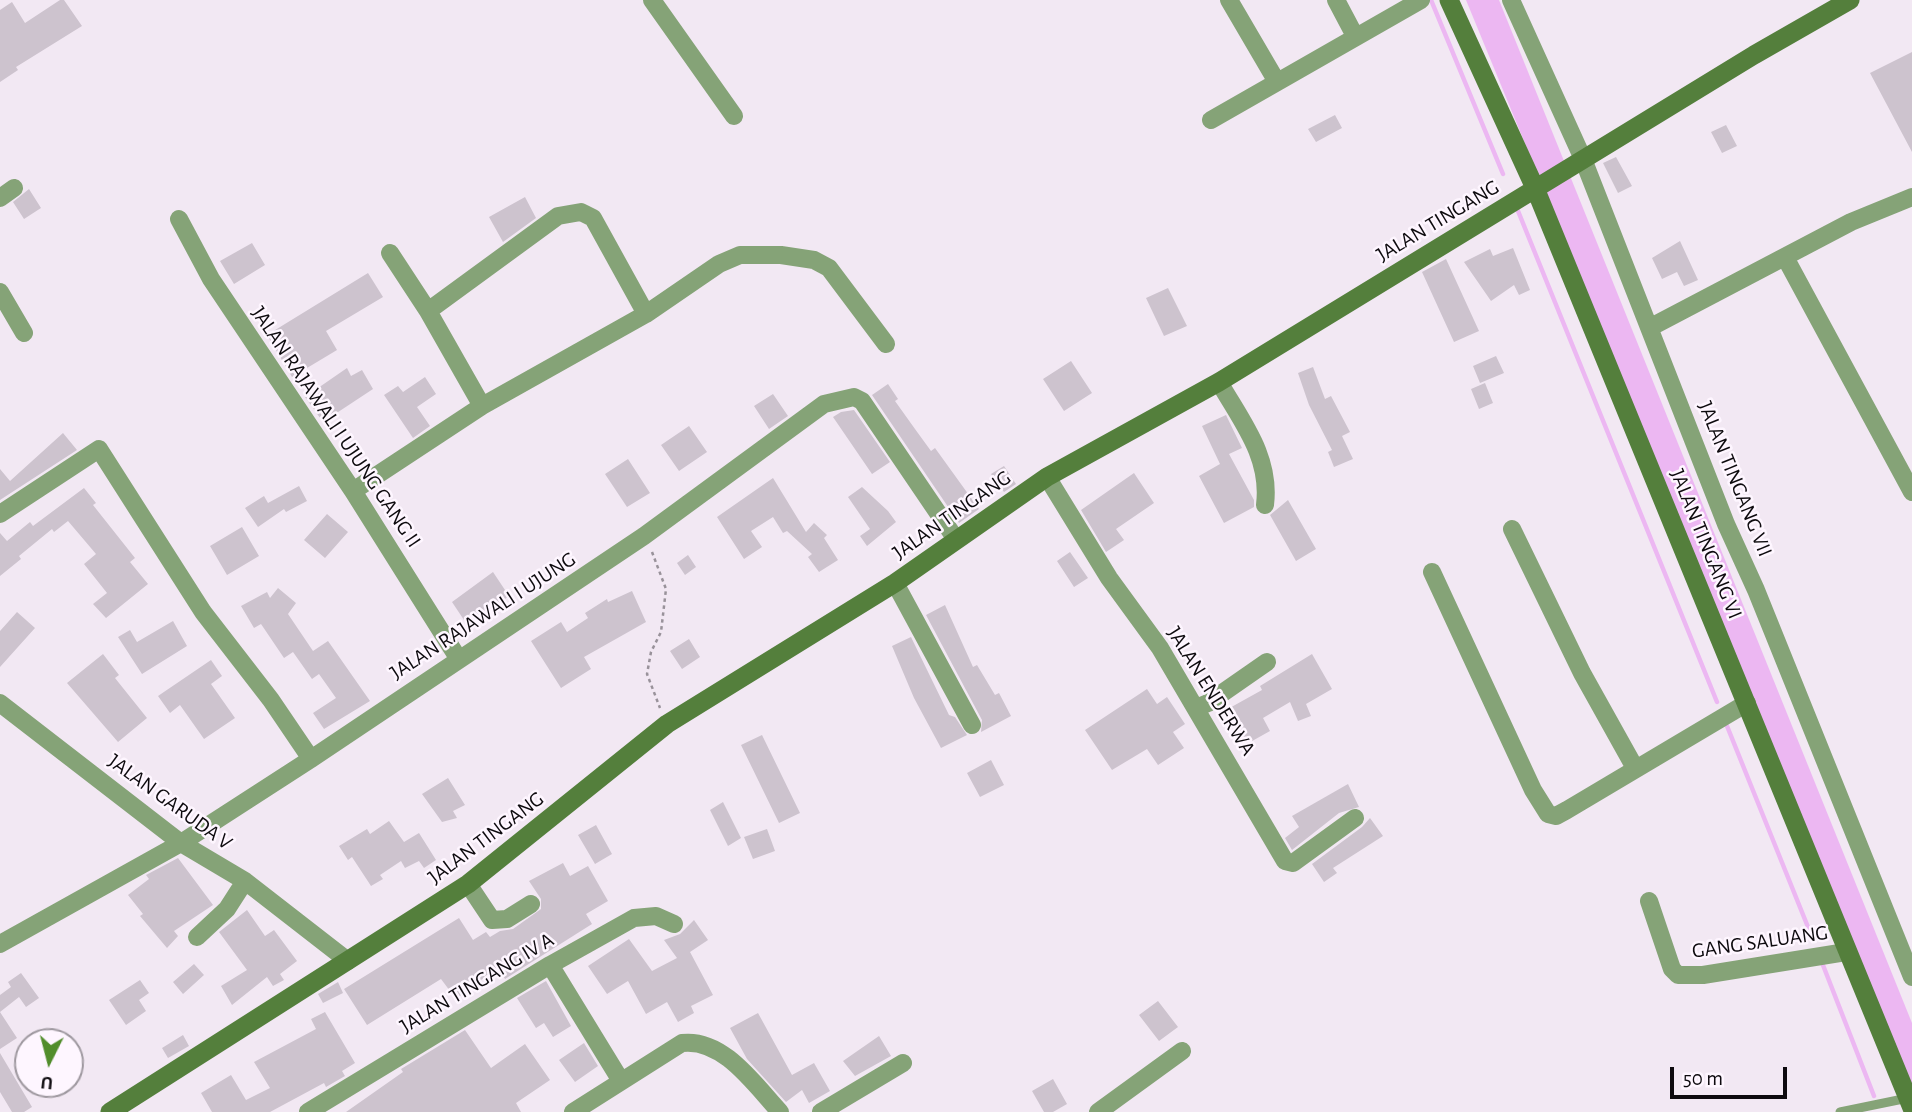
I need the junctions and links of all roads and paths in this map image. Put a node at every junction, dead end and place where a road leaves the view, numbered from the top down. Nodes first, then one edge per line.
1 (652, 0) edge
2 (1230, 0) edge
3 (1336, 0) edge
4 (1421, 0) edge
5 (1449, 0) edge
6 (1511, 0) edge
7 (1850, 0) edge
8 (1355, 36) junction
9 (1278, 82) junction
10 (734, 116) dead end
11 (1211, 120) dead end
12 (1575, 164) junction
13 (1539, 186) junction
14 (1912, 197) edge
15 (179, 219) dead end
16 (390, 253) dead end
17 (1786, 259) junction
18 (0, 292) edge
19 (428, 311) junction
20 (646, 314) junction
21 (1651, 327) junction
22 (24, 333) dead end
23 (886, 344) dead end
24 (1219, 382) junction
25 (482, 407) junction
26 (1048, 477) junction
27 (353, 491) junction
28 (1912, 492) edge
29 (1265, 505) dead end
30 (0, 514) edge
31 (1512, 529) dead end
32 (644, 536) junction
33 (955, 538) junction
34 (1432, 572) dead end
35 (895, 583) junction
36 (458, 658) junction
37 (1267, 662) dead end
38 (0, 703) edge
39 (1746, 703) junction
40 (1196, 708) junction
41 (667, 724) junction
42 (972, 725) dead end
43 (311, 759) junction
44 (1634, 768) junction
45 (1355, 818) dead end
46 (181, 843) junction
47 (245, 881) junction
48 (468, 884) junction
49 (1649, 901) dead end
50 (531, 904) dead end
51 (674, 924) dead end
52 (197, 937) dead end
53 (0, 944) edge
54 (1846, 952) junction
55 (348, 961) junction
56 (550, 965) junction
57 (1912, 977) edge
58 (1182, 1051) dead end
59 (903, 1063) dead end
60 (621, 1081) junction
61 (1910, 1103) edge
62 (110, 1112) edge
63 (308, 1112) edge
64 (573, 1112) edge
65 (780, 1112) edge
66 (821, 1112) edge
67 (1098, 1112) edge
68 (1840, 1112) edge

1 - 10 street
2 - 9 street
3 - 8 street
4 - 8 street
5 - 13 main road, JALAN TINGANG VI
6 - 12 street, JALAN TINGANG VII
7 - 12 main road, JALAN TINGANG
8 - 9 street
9 - 11 street
12 - 13 main road, JALAN TINGANG
12 - 21 street, JALAN TINGANG VII
13 - 24 main road, JALAN TINGANG
13 - 39 main road, JALAN TINGANG VI
14 - 17 street
15 - 27 street, JALAN RAJAWALI I UJUNG GANG II
16 - 19 street
17 - 21 street
17 - 28 street
18 - 22 street
19 - 20 street
19 - 25 street
20 - 23 street
20 - 25 street
21 - 57 street, JALAN TINGANG VII
24 - 26 main road, JALAN TINGANG
24 - 29 street
25 - 27 street
26 - 33 main road, JALAN TINGANG
26 - 40 street, JALAN ENDERWA
27 - 36 street, JALAN RAJAWALI I UJUNG GANG II
30 - 43 street
31 - 44 street
32 - 33 street, JALAN RAJAWALI I UJUNG
32 - 36 street, JALAN RAJAWALI I UJUNG
32 - 41 path
33 - 35 main road, JALAN TINGANG
34 - 44 street
35 - 41 main road, JALAN TINGANG
35 - 42 street
36 - 43 street, JALAN RAJAWALI I UJUNG
37 - 40 street
38 - 46 street, JALAN GARUDA V
39 - 44 street
39 - 54 main road, JALAN TINGANG VI
40 - 45 street, JALAN ENDERWA
41 - 48 main road, JALAN TINGANG
43 - 46 street, JALAN RAJAWALI I UJUNG
46 - 47 street, JALAN GARUDA V
46 - 53 street, JALAN RAJAWALI I UJUNG
47 - 52 street
47 - 55 street, JALAN GARUDA V
48 - 50 street
48 - 55 main road, JALAN TINGANG
49 - 54 street, GANG SALUANG
51 - 56 street, JALAN TINGANG IV A
54 - 61 main road, JALAN TINGANG VI
55 - 62 main road, JALAN TINGANG
56 - 60 street
56 - 63 street, JALAN TINGANG IV A
58 - 67 street
59 - 66 street
60 - 64 street
60 - 65 street
61 - 68 lane

